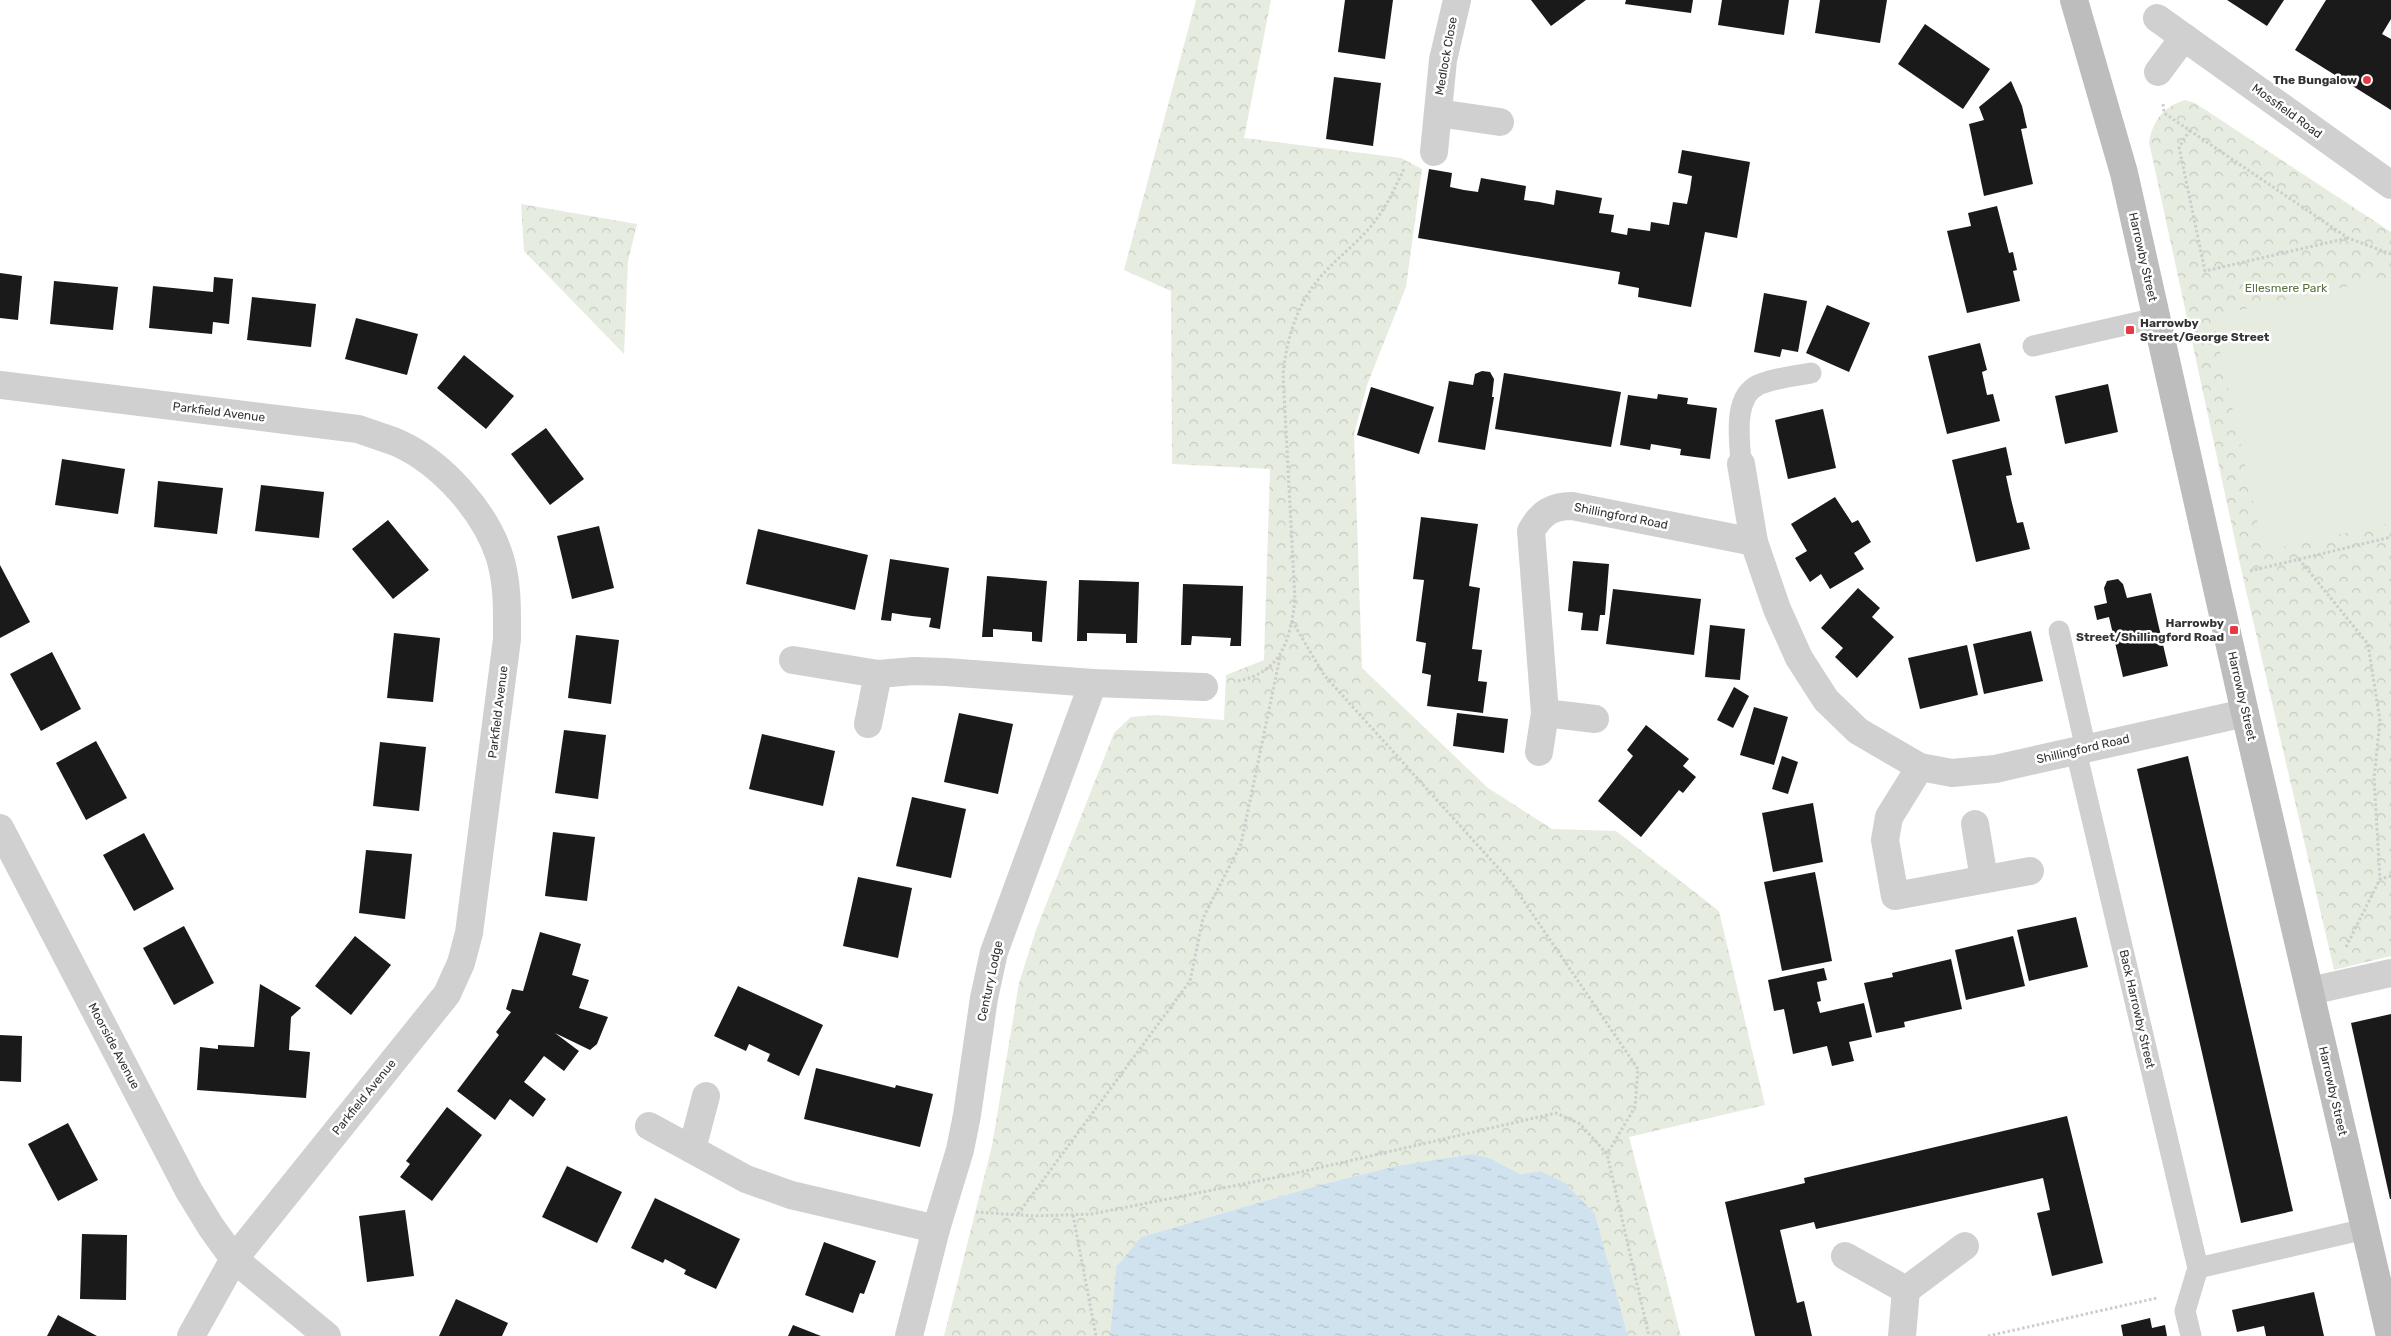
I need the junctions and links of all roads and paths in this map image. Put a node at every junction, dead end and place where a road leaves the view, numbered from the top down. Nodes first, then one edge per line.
1 (1456, 0) edge
2 (2074, 0) edge
3 (2157, 18) dead end
4 (2184, 37) junction
5 (2158, 72) joint
6 (1438, 113) junction
7 (1500, 122) dead end
8 (2190, 130) junction
9 (1434, 152) joint
10 (2391, 185) edge
11 (2348, 238) junction
12 (2391, 254) edge
13 (2156, 318) junction
14 (2032, 346) dead end
15 (1811, 373) dead end
16 (0, 385) edge
17 (1741, 464) joint
18 (2391, 537) edge
19 (1754, 542) junction
20 (2299, 559) junction
21 (2242, 573) dead end
22 (1292, 621) junction
23 (2059, 631) dead end
24 (1281, 655) junction
25 (793, 660) dead end
26 (878, 674) junction
27 (1093, 683) junction
28 (1204, 687) joint
29 (2245, 713) junction
30 (1545, 714) junction
31 (1595, 719) dead end
32 (868, 724) dead end
33 (2081, 750) junction
34 (1539, 752) dead end
35 (1920, 767) junction
36 (1975, 824) dead end
37 (0, 828) edge
38 (10, 871) edge
39 (2030, 871) dead end
40 (2391, 876) edge
41 (1984, 879) junction
42 (2380, 879) junction
43 (2391, 973) edge
44 (2317, 990) junction
45 (706, 1096) dead end
46 (649, 1126) dead end
47 (692, 1149) junction
48 (1607, 1154) junction
49 (943, 1204) junction
50 (1018, 1215) junction
51 (1073, 1215) junction
52 (936, 1229) junction
53 (2365, 1229) junction
54 (1965, 1246) dead end
55 (1845, 1256) dead end
56 (234, 1259) junction
57 (2198, 1268) junction
58 (1906, 1290) junction
59 (2191, 1290) junction
60 (191, 1336) edge
61 (327, 1336) edge
62 (909, 1336) edge
63 (1096, 1336) edge
64 (1649, 1336) edge
65 (1902, 1336) edge
66 (1988, 1336) edge
67 (2191, 1336) edge
68 (2390, 1336) edge

1 - 6 street, Medlock Close
2 - 13 street, Harrowby Street
3 - 4 street, Mossfield Road
4 - 5 street
4 - 10 street, Mossfield Road
5 - 8 path
6 - 7 street, Medlock Close
6 - 9 street, Medlock Close
8 - 11 path
8 - 11 path
9 - 22 path
11 - 12 path
13 - 14 lane
13 - 29 street, Harrowby Street
15 - 17 lane
16 - 56 street, Parkfield Avenue
17 - 19 street, Shillingford Road
18 - 20 path
19 - 30 street, Shillingford Road
19 - 35 street, Shillingford Road
20 - 21 path
20 - 42 path
22 - 24 path
22 - 48 path
23 - 33 lane, Back Harrowby Street
24 - 28 path
24 - 50 path
25 - 26 street
26 - 27 street
26 - 32 street
27 - 28 street
27 - 49 street, Century Lodge
29 - 33 street, Shillingford Road
29 - 44 street, Harrowby Street
30 - 31 street
30 - 34 street, Shillingford Road
33 - 35 street, Shillingford Road
33 - 57 lane, Back Harrowby Street
35 - 41 street
36 - 41 street
37 - 38 street, Moorside Avenue
38 - 56 street, Moorside Avenue
39 - 41 street
40 - 42 path
42 - 44 path
43 - 44 street
44 - 53 street, Harrowby Street
45 - 47 street
46 - 47 street
47 - 52 street
48 - 51 path
48 - 64 path
49 - 50 path
49 - 52 street, Century Lodge
50 - 51 path
51 - 63 path
52 - 62 street, Century Lodge
53 - 57 lane
53 - 68 street, Harrowby Street
54 - 58 street
55 - 58 street
56 - 60 street, Parkfield Avenue
56 - 61 street, Moorside Avenue
57 - 59 lane
58 - 65 street
59 - 66 path
59 - 67 lane

